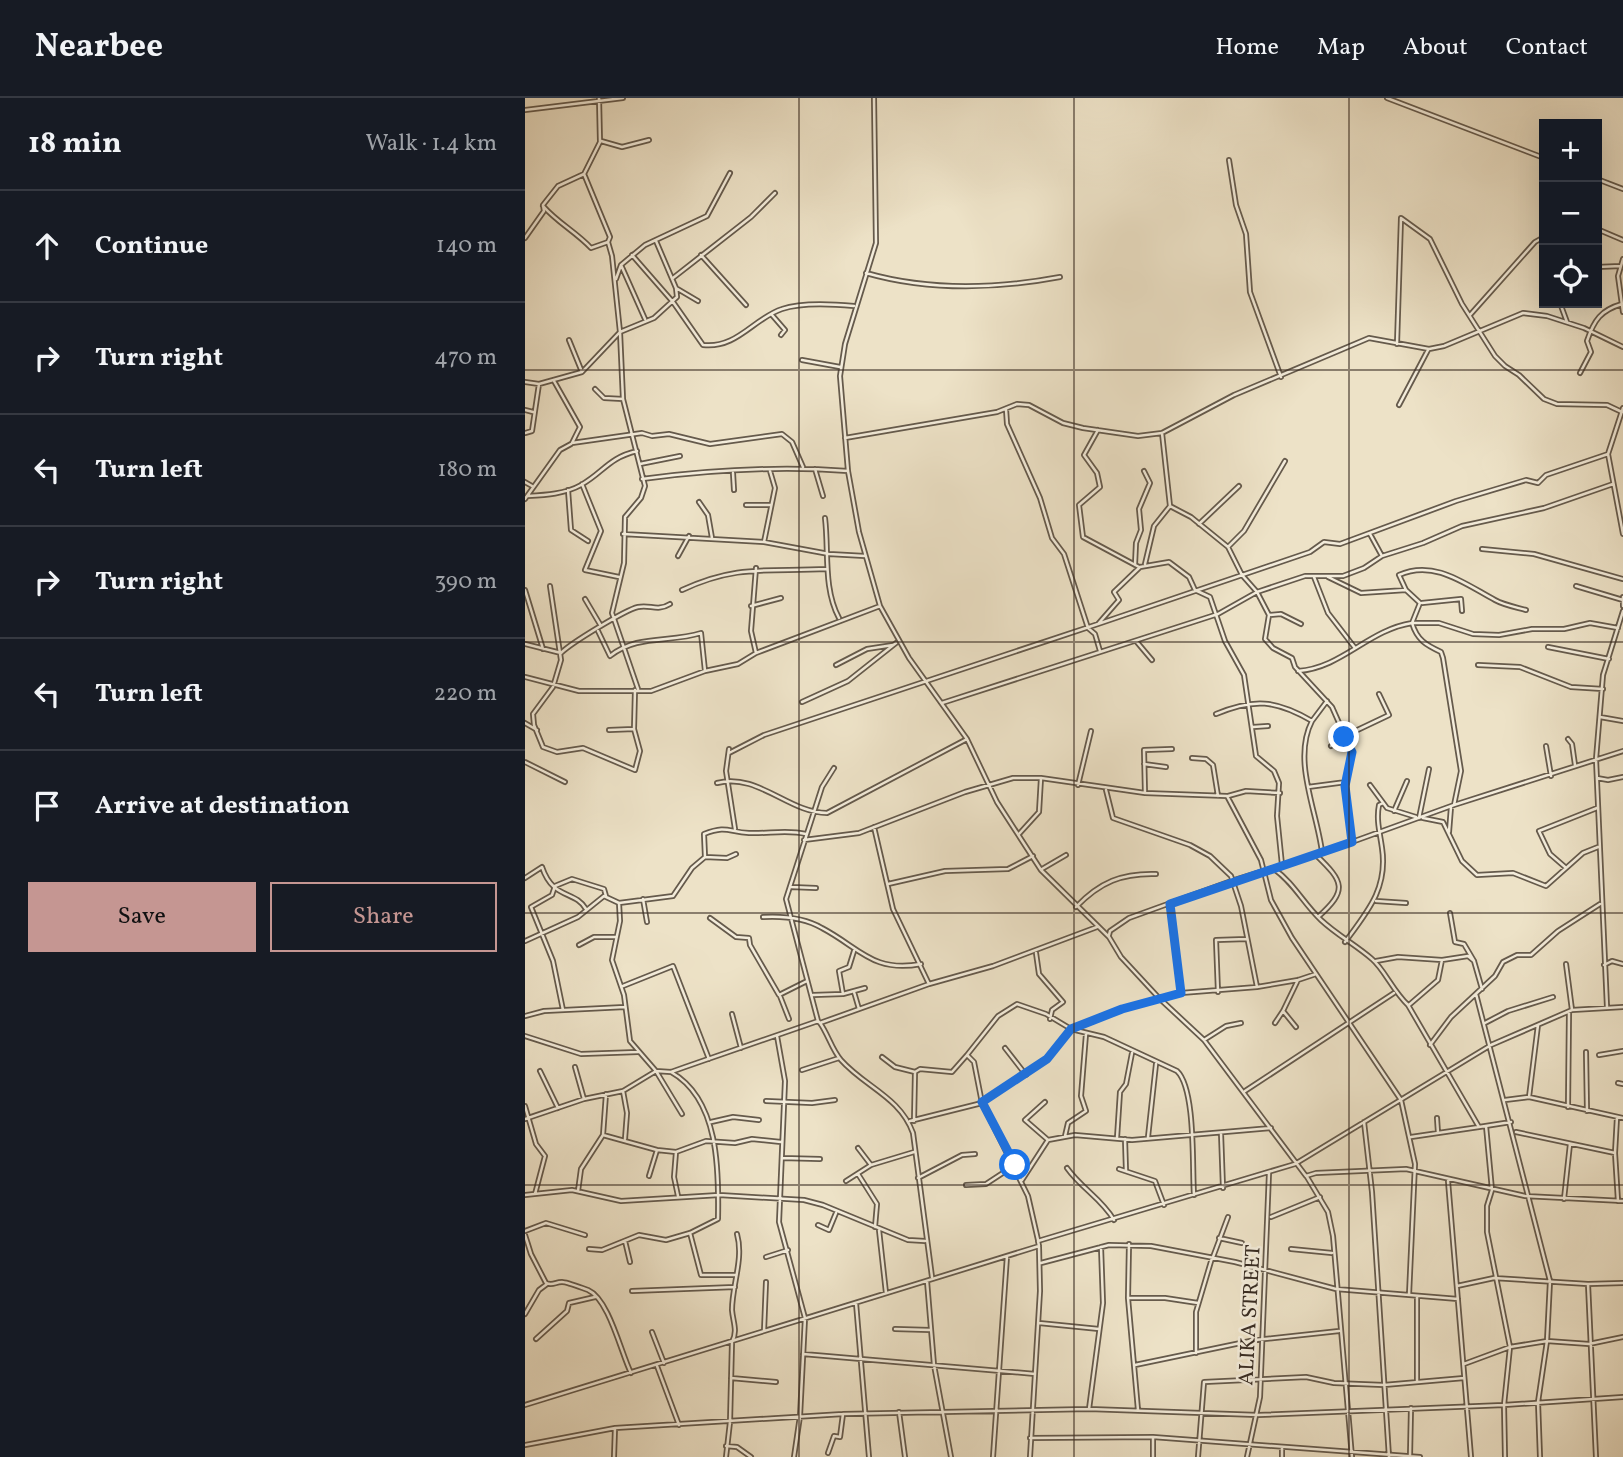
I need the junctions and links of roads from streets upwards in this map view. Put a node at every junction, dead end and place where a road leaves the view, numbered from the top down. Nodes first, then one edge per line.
1 (623, 98) edge
2 (874, 98) edge
3 (1387, 98) edge
4 (600, 99) edge
5 (525, 110) edge
6 (649, 140) dead end
7 (600, 141) junction
8 (1539, 156) edge
9 (1229, 160) dead end
10 (730, 173) dead end
11 (584, 174) junction
12 (1602, 181) edge
13 (1623, 189) edge
14 (775, 193) dead end
15 (543, 205) junction
16 (1602, 231) edge
17 (525, 238) edge
18 (1539, 240) edge
19 (1623, 240) edge
20 (656, 241) junction
21 (608, 242) junction
22 (632, 255) junction
23 (701, 256) junction
24 (1623, 259) edge
25 (621, 265) junction
26 (1621, 266) junction
27 (1602, 267) edge
28 (866, 273) junction
29 (1060, 277) dead end
30 (673, 278) junction
31 (614, 282) junction
32 (676, 288) junction
33 (698, 301) dead end
34 (673, 302) junction
35 (745, 304) dead end
36 (1622, 304) edge
37 (856, 306) junction
38 (1562, 308) edge
39 (1623, 312) edge
40 (772, 315) junction
41 (1469, 316) junction
42 (645, 319) junction
43 (1567, 322) junction
44 (1479, 331) junction
45 (1590, 331) junction
46 (621, 332) junction
47 (781, 335) dead end
48 (569, 340) dead end
49 (1397, 344) junction
50 (1623, 347) edge
51 (1429, 349) junction
52 (802, 360) dead end
53 (840, 368) junction
54 (582, 372) junction
55 (1580, 373) dead end
56 (1281, 377) junction
57 (554, 381) junction
58 (525, 382) edge
59 (539, 384) junction
60 (596, 389) dead end
61 (623, 399) junction
62 (1399, 405) dead end
63 (1006, 409) junction
64 (525, 410) edge
65 (1622, 410) edge
66 (533, 412) junction
67 (1098, 430) junction
68 (525, 433) edge
69 (1162, 433) junction
70 (631, 436) junction
71 (845, 438) junction
72 (572, 443) junction
73 (637, 451) junction
74 (1608, 454) junction
75 (680, 456) dead end
76 (1285, 461) dead end
77 (640, 464) junction
78 (803, 467) junction
79 (815, 469) junction
80 (733, 471) junction
81 (770, 471) junction
82 (848, 471) junction
83 (1144, 471) dead end
84 (641, 479) junction
85 (525, 482) edge
86 (582, 484) junction
87 (1613, 484) junction
88 (532, 486) junction
89 (1238, 486) dead end
90 (568, 490) junction
91 (734, 490) dead end
92 (823, 496) dead end
93 (526, 498) edge
94 (699, 502) dead end
95 (746, 505) dead end
96 (770, 505) junction
97 (1170, 506) junction
98 (825, 518) dead end
99 (1199, 524) junction
100 (623, 534) junction
101 (1370, 534) junction
102 (1623, 534) edge
103 (689, 536) junction
104 (712, 538) junction
105 (588, 541) dead end
106 (764, 542) junction
107 (1228, 547) junction
108 (1482, 549) dead end
109 (829, 554) junction
110 (678, 556) dead end
111 (866, 556) junction
112 (1382, 556) junction
113 (1135, 565) junction
114 (1140, 567) junction
115 (756, 568) junction
116 (827, 569) junction
117 (1241, 575) junction
118 (1325, 575) junction
119 (620, 577) junction
120 (1314, 577) junction
121 (1623, 579) edge
122 (550, 586) dead end
123 (1576, 586) dead end
124 (525, 590) edge
125 (681, 590) dead end
126 (1195, 590) junction
127 (1406, 590) junction
128 (1257, 592) junction
129 (781, 598) dead end
130 (586, 599) dead end
131 (1622, 599) edge
132 (1420, 603) junction
133 (670, 604) dead end
134 (880, 606) junction
135 (1623, 606) edge
136 (751, 607) junction
137 (1526, 610) dead end
138 (1462, 611) dead end
139 (1623, 611) edge
140 (1218, 614) junction
141 (1269, 615) junction
142 (840, 619) junction
143 (613, 621) junction
144 (1412, 623) junction
145 (1098, 624) junction
146 (1301, 624) dead end
147 (602, 627) junction
148 (1088, 628) junction
149 (1619, 628) junction
150 (598, 631) junction
151 (1617, 634) junction
152 (895, 636) junction
153 (1623, 637) edge
154 (1135, 640) junction
155 (525, 644) edge
156 (895, 644) junction
157 (621, 647) junction
158 (1548, 647) dead end
159 (1355, 648) junction
160 (543, 649) junction
161 (903, 649) junction
162 (1100, 651) junction
163 (561, 653) junction
164 (756, 653) junction
165 (1609, 659) junction
166 (1152, 660) dead end
167 (836, 665) dead end
168 (1478, 665) dead end
169 (705, 671) junction
170 (1298, 671) junction
171 (525, 677) edge
172 (926, 682) junction
173 (553, 687) junction
174 (1603, 689) junction
175 (637, 690) junction
176 (1379, 694) dead end
177 (1327, 701) junction
178 (802, 702) dead end
179 (942, 703) junction
180 (1250, 703) junction
181 (1216, 715) dead end
182 (1600, 717) junction
183 (1312, 721) junction
184 (1623, 721) edge
185 (525, 723) edge
186 (1268, 726) dead end
187 (1253, 727) junction
188 (633, 729) junction
189 (609, 730) dead end
190 (539, 732) junction
191 (1091, 732) dead end
192 (1344, 737) junction
193 (1568, 738) dead end
194 (967, 739) junction
195 (1331, 746) dead end
196 (1546, 746) dead end
197 (1172, 749) dead end
198 (1623, 751) edge
199 (1192, 758) dead end
200 (1596, 759) junction
201 (525, 762) edge
202 (1144, 764) junction
203 (1575, 765) junction
204 (1166, 767) dead end
205 (834, 768) dead end
206 (1429, 769) dead end
207 (1551, 776) junction
208 (1623, 777) edge
209 (1041, 778) junction
210 (1597, 778) junction
211 (726, 780) junction
212 (1407, 781) dead end
213 (565, 782) dead end
214 (1346, 782) junction
215 (717, 783) dead end
216 (989, 784) junction
217 (1078, 785) junction
218 (1370, 785) dead end
219 (1308, 787) junction
220 (1106, 789) junction
221 (1145, 793) junction
222 (1280, 793) junction
223 (1219, 796) junction
224 (1227, 796) junction
225 (1383, 803) junction
226 (1452, 806) junction
227 (1597, 808) junction
228 (1394, 811) junction
229 (813, 813) junction
230 (1419, 818) junction
231 (874, 827) junction
232 (736, 829) junction
233 (1449, 832) junction
234 (806, 834) junction
235 (1019, 835) junction
236 (1379, 835) junction
237 (804, 841) junction
238 (1352, 842) junction
239 (1598, 847) junction
240 (1322, 852) junction
241 (736, 854) dead end
242 (1066, 855) dead end
243 (1033, 856) junction
244 (1316, 856) junction
245 (705, 857) junction
246 (1282, 865) junction
247 (1565, 867) junction
248 (1273, 868) junction
249 (1041, 870) junction
250 (1263, 871) junction
251 (1156, 874) dead end
252 (525, 878) edge
253 (1234, 880) junction
254 (888, 884) junction
255 (791, 887) junction
256 (553, 888) junction
257 (816, 888) dead end
258 (606, 897) junction
259 (643, 899) junction
260 (1376, 901) junction
261 (619, 903) junction
262 (1406, 903) dead end
263 (1170, 904) junction
264 (1601, 904) junction
265 (1076, 907) junction
266 (586, 909) junction
267 (1450, 913) dead end
268 (763, 917) dead end
269 (1318, 917) junction
270 (711, 918) dead end
271 (789, 919) junction
272 (647, 922) dead end
273 (1097, 927) junction
274 (540, 934) junction
275 (617, 937) junction
276 (1109, 937) junction
277 (1247, 939) junction
278 (525, 941) edge
279 (1345, 942) junction
280 (579, 945) dead end
281 (854, 951) junction
282 (1036, 951) junction
283 (1442, 960) junction
284 (1374, 961) junction
285 (1474, 961) junction
286 (921, 964) junction
287 (1566, 964) dead end
288 (1623, 964) edge
289 (1604, 965) junction
290 (1316, 974) junction
291 (1298, 980) junction
292 (807, 981) junction
293 (929, 984) junction
294 (622, 986) junction
295 (1257, 987) junction
296 (865, 988) dead end
297 (1482, 990) junction
298 (854, 992) junction
299 (1218, 992) junction
300 (1181, 993) junction
301 (1394, 993) junction
302 (1476, 993) junction
303 (843, 994) junction
304 (779, 995) junction
305 (813, 995) junction
306 (1553, 997) dead end
307 (1159, 998) junction
308 (1408, 1005) junction
309 (1623, 1006) edge
310 (625, 1007) junction
311 (1607, 1007) junction
312 (859, 1009) junction
313 (563, 1010) junction
314 (1283, 1011) junction
315 (1571, 1011) junction
316 (733, 1014) dead end
317 (525, 1016) edge
318 (789, 1019) dead end
319 (1051, 1019) junction
320 (819, 1022) junction
321 (1349, 1022) junction
322 (1241, 1023) dead end
323 (1275, 1023) dead end
324 (1485, 1023) junction
325 (1538, 1025) junction
326 (1296, 1027) dead end
327 (1071, 1029) junction
328 (783, 1034) junction
329 (1086, 1034) junction
330 (525, 1036) edge
331 (777, 1036) junction
332 (1204, 1041) junction
333 (779, 1042) junction
334 (1430, 1045) junction
335 (1491, 1045) junction
336 (741, 1048) junction
337 (1005, 1048) dead end
338 (1623, 1051) edge
339 (639, 1052) junction
340 (1586, 1052) dead end
341 (1132, 1053) junction
342 (967, 1055) junction
343 (1599, 1055) dead end
344 (882, 1057) dead end
345 (839, 1058) junction
346 (709, 1059) junction
347 (1156, 1064) junction
348 (685, 1067) junction
349 (575, 1068) dead end
350 (656, 1070) junction
351 (802, 1070) dead end
352 (1448, 1070) junction
353 (540, 1071) dead end
354 (671, 1072) junction
355 (915, 1072) junction
356 (1026, 1075) junction
357 (681, 1077) junction
358 (623, 1091) junction
359 (1244, 1092) junction
360 (605, 1094) junction
361 (1529, 1097) junction
362 (584, 1099) junction
363 (835, 1100) dead end
364 (1401, 1100) junction
365 (1505, 1100) junction
366 (767, 1101) dead end
367 (785, 1101) junction
368 (982, 1102) junction
369 (1045, 1102) dead end
370 (525, 1106) edge
371 (1568, 1107) junction
372 (558, 1108) junction
373 (1587, 1112) junction
374 (682, 1114) dead end
375 (1617, 1116) junction
376 (1437, 1118) dead end
377 (1623, 1118) edge
378 (526, 1119) edge
379 (759, 1120) dead end
380 (914, 1121) junction
381 (710, 1122) junction
382 (909, 1122) junction
383 (1364, 1122) junction
384 (1511, 1122) junction
385 (1486, 1126) junction
386 (1479, 1127) junction
387 (1271, 1129) junction
388 (1514, 1132) junction
389 (1221, 1133) junction
390 (1438, 1133) junction
391 (603, 1135) junction
392 (1190, 1135) junction
393 (1065, 1136) junction
394 (1411, 1137) junction
395 (1148, 1138) junction
396 (625, 1139) junction
397 (1117, 1139) junction
398 (1125, 1139) junction
399 (1048, 1140) junction
400 (713, 1142) junction
401 (781, 1142) junction
402 (1570, 1144) junction
403 (857, 1148) dead end
404 (657, 1150) junction
405 (676, 1152) junction
406 (915, 1152) junction
407 (1615, 1153) junction
408 (975, 1154) dead end
409 (781, 1158) junction
410 (820, 1159) dead end
411 (1295, 1164) junction
412 (871, 1165) junction
413 (1015, 1165) junction
414 (1067, 1168) dead end
415 (1119, 1170) dead end
416 (1370, 1170) junction
417 (1415, 1170) junction
418 (1126, 1171) junction
419 (857, 1172) junction
420 (1269, 1173) junction
421 (1306, 1176) junction
422 (649, 1177) dead end
423 (918, 1178) junction
424 (846, 1181) dead end
425 (1022, 1181) junction
426 (1448, 1181) junction
427 (966, 1185) dead end
428 (1223, 1188) junction
429 (1492, 1190) junction
430 (578, 1191) junction
431 (535, 1194) junction
432 (525, 1195) edge
433 (719, 1195) junction
434 (678, 1196) junction
435 (1194, 1196) junction
436 (1530, 1196) junction
437 (1320, 1197) junction
438 (780, 1198) junction
439 (1564, 1199) junction
440 (1621, 1201) edge
441 (1164, 1205) junction
442 (837, 1213) junction
443 (1228, 1217) dead end
444 (1270, 1217) junction
445 (1114, 1220) junction
446 (818, 1225) dead end
447 (877, 1229) junction
448 (525, 1233) edge
449 (690, 1233) junction
450 (737, 1234) dead end
451 (585, 1235) dead end
452 (1219, 1238) junction
453 (625, 1241) junction
454 (925, 1241) junction
455 (1039, 1243) junction
456 (1242, 1243) dead end
457 (1129, 1244) junction
458 (1101, 1247) junction
459 (589, 1249) dead end
460 (1291, 1249) dead end
461 (787, 1250) junction
462 (1332, 1253) junction
463 (1007, 1256) junction
464 (766, 1257) dead end
465 (1213, 1258) junction
466 (630, 1262) dead end
467 (1041, 1263) junction
468 (1267, 1272) junction
469 (736, 1275) junction
470 (932, 1278) junction
471 (1494, 1278) junction
472 (1551, 1281) junction
473 (766, 1282) dead end
474 (1623, 1283) edge
475 (547, 1284) junction
476 (1588, 1284) junction
477 (1457, 1286) junction
478 (735, 1287) junction
479 (1336, 1289) junction
480 (632, 1291) dead end
481 (1378, 1292) junction
482 (887, 1293) junction
483 (1409, 1295) junction
484 (1417, 1296) junction
485 (595, 1297) junction
486 (1129, 1298) junction
487 (1458, 1299) junction
488 (856, 1303) junction
489 (1198, 1303) junction
490 (525, 1314) edge
491 (805, 1318) junction
492 (1038, 1323) junction
493 (895, 1329) dead end
494 (1099, 1329) junction
495 (931, 1330) junction
496 (764, 1331) junction
497 (1340, 1331) junction
498 (652, 1332) dead end
499 (1623, 1337) edge
500 (536, 1339) dead end
501 (1263, 1339) junction
502 (1548, 1341) junction
503 (731, 1342) junction
504 (1589, 1344) junction
505 (1510, 1347) junction
506 (1196, 1353) junction
507 (803, 1354) junction
508 (862, 1359) junction
509 (664, 1363) junction
510 (1135, 1364) junction
511 (1464, 1364) junction
512 (657, 1365) junction
513 (934, 1365) junction
514 (999, 1371) junction
515 (631, 1373) junction
516 (1035, 1374) junction
517 (731, 1378) junction
518 (1464, 1378) junction
519 (1261, 1379) junction
520 (776, 1382) dead end
521 (1417, 1382) junction
522 (1345, 1384) junction
523 (1384, 1385) junction
524 (1623, 1397) edge
525 (1594, 1398) junction
526 (1538, 1402) junction
527 (525, 1405) edge
528 (1504, 1405) junction
529 (1468, 1407) junction
530 (1411, 1408) junction
531 (1033, 1409) junction
532 (1089, 1409) junction
533 (997, 1410) junction
534 (1138, 1410) junction
535 (1347, 1410) junction
536 (1385, 1410) junction
537 (899, 1412) junction
538 (865, 1413) junction
539 (944, 1413) junction
540 (843, 1414) junction
541 (1202, 1414) junction
542 (1258, 1415) junction
543 (800, 1416) junction
544 (730, 1422) junction
545 (679, 1425) junction
546 (615, 1428) junction
547 (1153, 1437) junction
548 (1030, 1438) junction
549 (1200, 1441) junction
550 (525, 1445) edge
551 (726, 1446) junction
552 (1250, 1446) junction
553 (1282, 1447) junction
554 (1351, 1450) junction
555 (828, 1453) dead end
556 (1389, 1455) edge
557 (1410, 1456) edge
558 (614, 1457) edge
559 (726, 1457) edge
560 (751, 1457) edge
561 (794, 1457) edge
562 (869, 1457) edge
563 (905, 1457) edge
564 (951, 1457) edge
565 (993, 1457) edge
566 (1030, 1457) edge
567 (1153, 1457) edge
568 (1198, 1457) edge
569 (1247, 1457) edge
570 (1282, 1457) edge
571 (1352, 1457) edge
572 (1420, 1457) edge
573 (1471, 1457) edge
574 (1505, 1457) edge
575 (1540, 1457) edge
576 (1596, 1457) edge

1 - 4 street
2 - 28 street
3 - 8 street
4 - 5 street
4 - 7 street
6 - 7 street
7 - 11 street
9 - 56 street
10 - 20 street
11 - 15 street
11 - 21 street
12 - 13 street
14 - 23 street
15 - 17 street
15 - 21 street
16 - 19 street
18 - 41 street
20 - 22 street
20 - 30 street
21 - 31 street
22 - 25 street
22 - 34 street
23 - 30 street
23 - 35 street
24 - 26 street
25 - 31 street
25 - 42 street
26 - 27 street
26 - 36 street
28 - 29 street
28 - 37 street
30 - 32 street
31 - 46 street
32 - 33 street
32 - 34 street
34 - 40 street
34 - 42 street
36 - 39 street
36 - 45 street
37 - 40 street
37 - 53 street
38 - 43 street
40 - 47 street
41 - 44 street
41 - 49 street
42 - 46 street
43 - 44 street
43 - 45 street
44 - 51 street
44 - 65 street
45 - 50 street
45 - 55 street
46 - 54 street
46 - 61 street
48 - 54 street
49 - 51 street
49 - 56 street
51 - 62 street
52 - 53 street
53 - 71 street
54 - 57 street
56 - 69 street
57 - 59 street
57 - 72 street
58 - 59 street
59 - 66 street
60 - 61 street
61 - 70 street
63 - 67 street
63 - 71 street
63 - 148 street
64 - 66 street
65 - 74 street
66 - 68 street
67 - 69 street
67 - 113 street
69 - 97 street
70 - 72 street
70 - 73 street
70 - 78 street
71 - 82 street
72 - 88 street
73 - 77 street
73 - 86 street
74 - 87 street
74 - 101 street
75 - 77 street
76 - 107 street
77 - 84 street
78 - 79 street
78 - 81 street
79 - 82 street
79 - 92 street
80 - 81 street
80 - 84 street
80 - 91 street
81 - 96 street
82 - 111 street
83 - 113 street
84 - 100 street
85 - 88 street
86 - 90 street
86 - 119 street
87 - 102 street
87 - 112 street
88 - 93 street
89 - 99 street
90 - 93 street
90 - 105 street
94 - 104 street
95 - 96 street
96 - 106 street
97 - 99 street
97 - 114 street
98 - 109 street
99 - 107 street
100 - 103 street
100 - 119 street
101 - 112 street
101 - 117 street
103 - 104 street
103 - 110 street
104 - 106 street
106 - 109 street
107 - 117 street
108 - 121 street
109 - 111 street
109 - 116 street
111 - 134 street
112 - 118 street
113 - 114 street
114 - 126 street
114 - 145 street
115 - 116 street
115 - 125 street
115 - 136 street
116 - 142 street
117 - 126 street
117 - 128 street
118 - 120 street
118 - 127 street
119 - 143 street
120 - 128 street
120 - 159 street
122 - 163 street
123 - 131 street
124 - 160 street
126 - 140 street
126 - 145 street
127 - 132 street
127 - 137 street
128 - 140 street
128 - 141 street
129 - 136 street
130 - 147 street
131 - 135 street
132 - 138 street
132 - 144 street
133 - 143 street
134 - 142 street
134 - 152 street
136 - 164 street
139 - 149 street
140 - 154 street
140 - 180 street
141 - 146 street
141 - 170 street
142 - 164 street
143 - 147 street
143 - 157 street
144 - 149 street
144 - 159 street
144 - 226 street
145 - 148 street
147 - 150 street
148 - 162 street
148 - 172 street
149 - 151 street
150 - 157 street
150 - 163 street
151 - 153 street
151 - 165 street
152 - 156 street
152 - 161 street
154 - 162 street
154 - 166 street
155 - 160 street
156 - 161 street
156 - 167 street
156 - 178 street
157 - 169 street
157 - 175 street
158 - 165 street
159 - 170 street
160 - 163 street
161 - 172 street
162 - 179 street
163 - 173 street
164 - 169 street
165 - 174 street
168 - 174 street
169 - 175 street
170 - 177 street
171 - 173 street
172 - 179 street
172 - 211 street
173 - 175 street
173 - 190 street
174 - 182 street
175 - 188 street
176 - 192 street
177 - 183 street
177 - 192 street
179 - 194 street
180 - 181 street
180 - 183 street
180 - 187 street
182 - 184 street
182 - 200 street
183 - 219 street
185 - 190 street
186 - 187 street
187 - 222 street
188 - 189 street
188 - 190 street
191 - 217 street
192 - 195 street
192 - 214 street
193 - 203 street
194 - 216 street
194 - 229 street
196 - 207 street
197 - 202 street
198 - 200 street
199 - 223 street
200 - 203 street
200 - 210 street
201 - 213 street
202 - 204 street
202 - 221 street
203 - 207 street
205 - 229 street
206 - 230 street
207 - 226 street
208 - 210 street
209 - 216 street
209 - 217 street
209 - 235 street
210 - 227 street
211 - 215 street
211 - 229 street
211 - 232 street
212 - 228 street
214 - 219 street
214 - 238 street
216 - 231 street
216 - 235 street
217 - 220 street
218 - 225 street
219 - 240 street
220 - 221 street
220 - 253 street
221 - 223 street
222 - 224 street
222 - 246 street
223 - 224 street
224 - 250 street
225 - 228 street
225 - 236 street
226 - 230 street
226 - 233 street
227 - 239 street
227 - 247 street
228 - 230 street
229 - 234 street
230 - 233 street
230 - 236 street
231 - 237 street
231 - 254 street
232 - 234 street
232 - 245 street
233 - 247 street
234 - 237 street
235 - 243 street
236 - 238 street
236 - 260 street
237 - 255 street
238 - 240 street
239 - 247 street
239 - 264 street
240 - 244 street
241 - 245 street
242 - 249 street
243 - 249 street
243 - 254 street
244 - 246 street
244 - 269 street
245 - 259 street
246 - 248 street
248 - 250 street
248 - 269 street
249 - 265 street
250 - 253 street
250 - 290 street
251 - 265 street
252 - 256 street
253 - 263 street
253 - 277 street
254 - 286 street
255 - 257 street
255 - 271 street
256 - 258 street
256 - 266 street
256 - 274 street
258 - 261 street
258 - 266 street
259 - 261 street
259 - 272 street
260 - 262 street
260 - 279 street
261 - 275 street
263 - 276 street
263 - 300 street
264 - 289 street
264 - 297 street
265 - 273 street
266 - 274 street
267 - 285 street
268 - 271 street
269 - 279 street
270 - 304 street
271 - 281 street
271 - 292 street
273 - 276 street
273 - 282 street
274 - 278 street
274 - 313 street
275 - 280 street
275 - 294 street
276 - 307 street
277 - 295 street
277 - 299 street
279 - 284 street
281 - 286 street
281 - 303 street
282 - 293 street
282 - 319 street
283 - 284 street
283 - 285 street
283 - 308 street
284 - 301 street
285 - 297 street
286 - 293 street
287 - 315 street
288 - 289 street
289 - 311 street
290 - 291 street
290 - 321 street
291 - 295 street
291 - 314 street
292 - 304 street
292 - 305 street
293 - 312 street
294 - 310 street
294 - 346 street
295 - 299 street
296 - 298 street
297 - 302 street
298 - 303 street
298 - 312 street
299 - 300 street
300 - 307 street
301 - 308 street
301 - 321 street
302 - 324 street
302 - 334 street
303 - 305 street
304 - 318 street
305 - 320 street
306 - 324 street
307 - 327 street
307 - 332 street
308 - 334 street
309 - 311 street
310 - 313 street
310 - 339 street
311 - 315 street
312 - 320 street
313 - 317 street
314 - 323 street
314 - 326 street
315 - 325 street
315 - 371 street
316 - 336 street
319 - 327 street
319 - 342 street
320 - 328 street
320 - 345 street
321 - 359 street
321 - 364 street
322 - 332 street
324 - 335 street
325 - 335 street
325 - 361 street
327 - 329 street
327 - 356 street
328 - 331 street
328 - 333 street
329 - 341 street
329 - 393 street
330 - 339 street
331 - 333 street
331 - 336 street
332 - 359 street
333 - 367 street
334 - 352 street
335 - 352 street
335 - 365 street
336 - 346 street
337 - 356 street
338 - 343 street
339 - 350 street
340 - 373 street
341 - 347 street
341 - 397 street
342 - 355 street
342 - 368 street
344 - 355 street
345 - 351 street
345 - 382 street
346 - 348 street
347 - 392 street
347 - 395 street
348 - 354 street
348 - 357 street
349 - 362 street
350 - 354 street
350 - 358 street
350 - 374 street
352 - 364 street
352 - 386 street
353 - 372 street
354 - 357 street
355 - 380 street
356 - 368 street
357 - 381 street
358 - 360 street
358 - 396 street
359 - 387 street
360 - 362 street
360 - 391 street
361 - 365 street
361 - 371 street
362 - 372 street
363 - 367 street
364 - 383 street
364 - 394 street
365 - 384 street
366 - 367 street
367 - 401 street
368 - 380 street
368 - 413 street
369 - 399 street
370 - 378 street
371 - 373 street
372 - 378 street
373 - 375 street
375 - 377 street
375 - 407 street
376 - 390 street
378 - 431 street
379 - 381 street
380 - 382 street
381 - 400 street
382 - 406 street
383 - 411 street
383 - 416 street
384 - 385 street
384 - 388 street
385 - 386 street
385 - 429 street
386 - 390 street
387 - 389 street
387 - 411 street
388 - 402 street
388 - 436 street
389 - 392 street
389 - 428 street
390 - 394 street
391 - 396 street
391 - 430 street
392 - 395 street
392 - 435 street
393 - 397 street
393 - 399 street
394 - 417 street
395 - 398 street
396 - 404 street
397 - 398 street
398 - 418 street
399 - 425 street
400 - 401 street
400 - 405 street
400 - 433 street
401 - 409 street
402 - 407 street
402 - 439 street
403 - 412 street
404 - 405 street
404 - 422 street
405 - 434 street
406 - 412 street
406 - 423 street
407 - 440 street
408 - 423 street
409 - 410 street
409 - 438 street
411 - 420 street
411 - 421 street
412 - 419 street
413 - 425 street
413 - 427 street
414 - 445 street
415 - 418 street
416 - 417 street
416 - 421 street
416 - 481 street
417 - 426 street
417 - 483 street
418 - 441 street
419 - 424 street
419 - 447 street
420 - 428 street
420 - 444 street, ALIKA STREET
421 - 437 street
423 - 454 street
425 - 455 street
426 - 429 street
426 - 477 street
428 - 435 street
429 - 436 street
429 - 471 street
430 - 431 street
430 - 434 street
431 - 432 street
433 - 434 street
433 - 438 street
433 - 449 street
435 - 441 street
436 - 439 street
436 - 472 street
437 - 444 street
437 - 462 street
438 - 442 street
438 - 461 street
439 - 440 street
441 - 445 street
442 - 446 street
442 - 447 street
443 - 452 street
444 - 468 street, ALIKA STREET
445 - 455 street
447 - 454 street
447 - 482 street
448 - 451 street
448 - 475 street
449 - 453 street
449 - 469 street
450 - 469 street
452 - 456 street
452 - 465 street
453 - 459 street
453 - 466 street
454 - 470 street
455 - 463 street
455 - 467 street
457 - 458 street
457 - 465 street
457 - 486 street
458 - 467 street
458 - 494 street
460 - 462 street
461 - 464 street
461 - 491 street
462 - 479 street
463 - 470 street
463 - 514 street
465 - 468 street
465 - 489 street
467 - 492 street
468 - 479 street
468 - 501 street, ALIKA STREET
469 - 478 street
470 - 482 street
470 - 495 street
471 - 472 street
471 - 477 street
471 - 505 street
472 - 476 street
472 - 502 street
473 - 496 street
474 - 476 street
475 - 485 street
475 - 490 street
476 - 504 street
477 - 487 street
478 - 480 street
478 - 503 street
479 - 481 street
479 - 497 street
481 - 483 street
481 - 523 street
482 - 488 street
483 - 484 street
484 - 487 street
484 - 521 street
485 - 500 street
485 - 515 street
486 - 489 street
486 - 510 street
487 - 511 street
488 - 491 street
488 - 508 street
489 - 506 street
491 - 496 street
491 - 507 street
492 - 494 street
492 - 516 street
493 - 495 street
494 - 532 street
495 - 513 street
496 - 503 street
497 - 501 street
497 - 522 street
498 - 509 street
499 - 504 street
501 - 506 street
501 - 519 street, ALIKA STREET
502 - 504 street
502 - 505 street
502 - 526 street
503 - 509 street
503 - 517 street
504 - 525 street
505 - 511 street
505 - 528 street
506 - 510 street
507 - 508 street
507 - 543 street
508 - 513 street
508 - 538 street
509 - 512 street
510 - 534 street
511 - 518 street
512 - 515 street
512 - 545 street
513 - 514 street
513 - 539 street
514 - 516 street
514 - 533 street
515 - 527 street
516 - 531 street
517 - 520 street
517 - 544 street
518 - 521 street
518 - 529 street
519 - 522 street
519 - 541 street
519 - 542 street, ALIKA STREET
521 - 523 street
522 - 523 street
522 - 535 street
523 - 536 street
524 - 525 street
525 - 526 street
525 - 576 street
526 - 528 street
526 - 575 street
528 - 529 street
528 - 574 street
529 - 530 street
529 - 573 street
530 - 536 street
530 - 557 street
531 - 532 street
531 - 533 street
531 - 548 street
532 - 534 street
533 - 539 street
533 - 565 street
534 - 541 street
535 - 536 street
535 - 542 street
535 - 554 street
536 - 556 street
537 - 538 street
537 - 539 street
537 - 563 street
538 - 540 street
538 - 562 street
539 - 564 street
540 - 543 street
540 - 555 street
541 - 542 street
541 - 549 street
542 - 552 street, ALIKA STREET
543 - 544 street
543 - 561 street
544 - 545 street
544 - 551 street
545 - 546 street
546 - 550 street
546 - 558 street
547 - 548 street
547 - 549 street
547 - 567 street
548 - 566 street
549 - 552 street
549 - 568 street
551 - 559 street
551 - 560 street
552 - 553 street
552 - 569 street, ALIKA STREET
553 - 554 street
553 - 570 street
554 - 556 street
554 - 571 street
556 - 557 street
557 - 572 street

